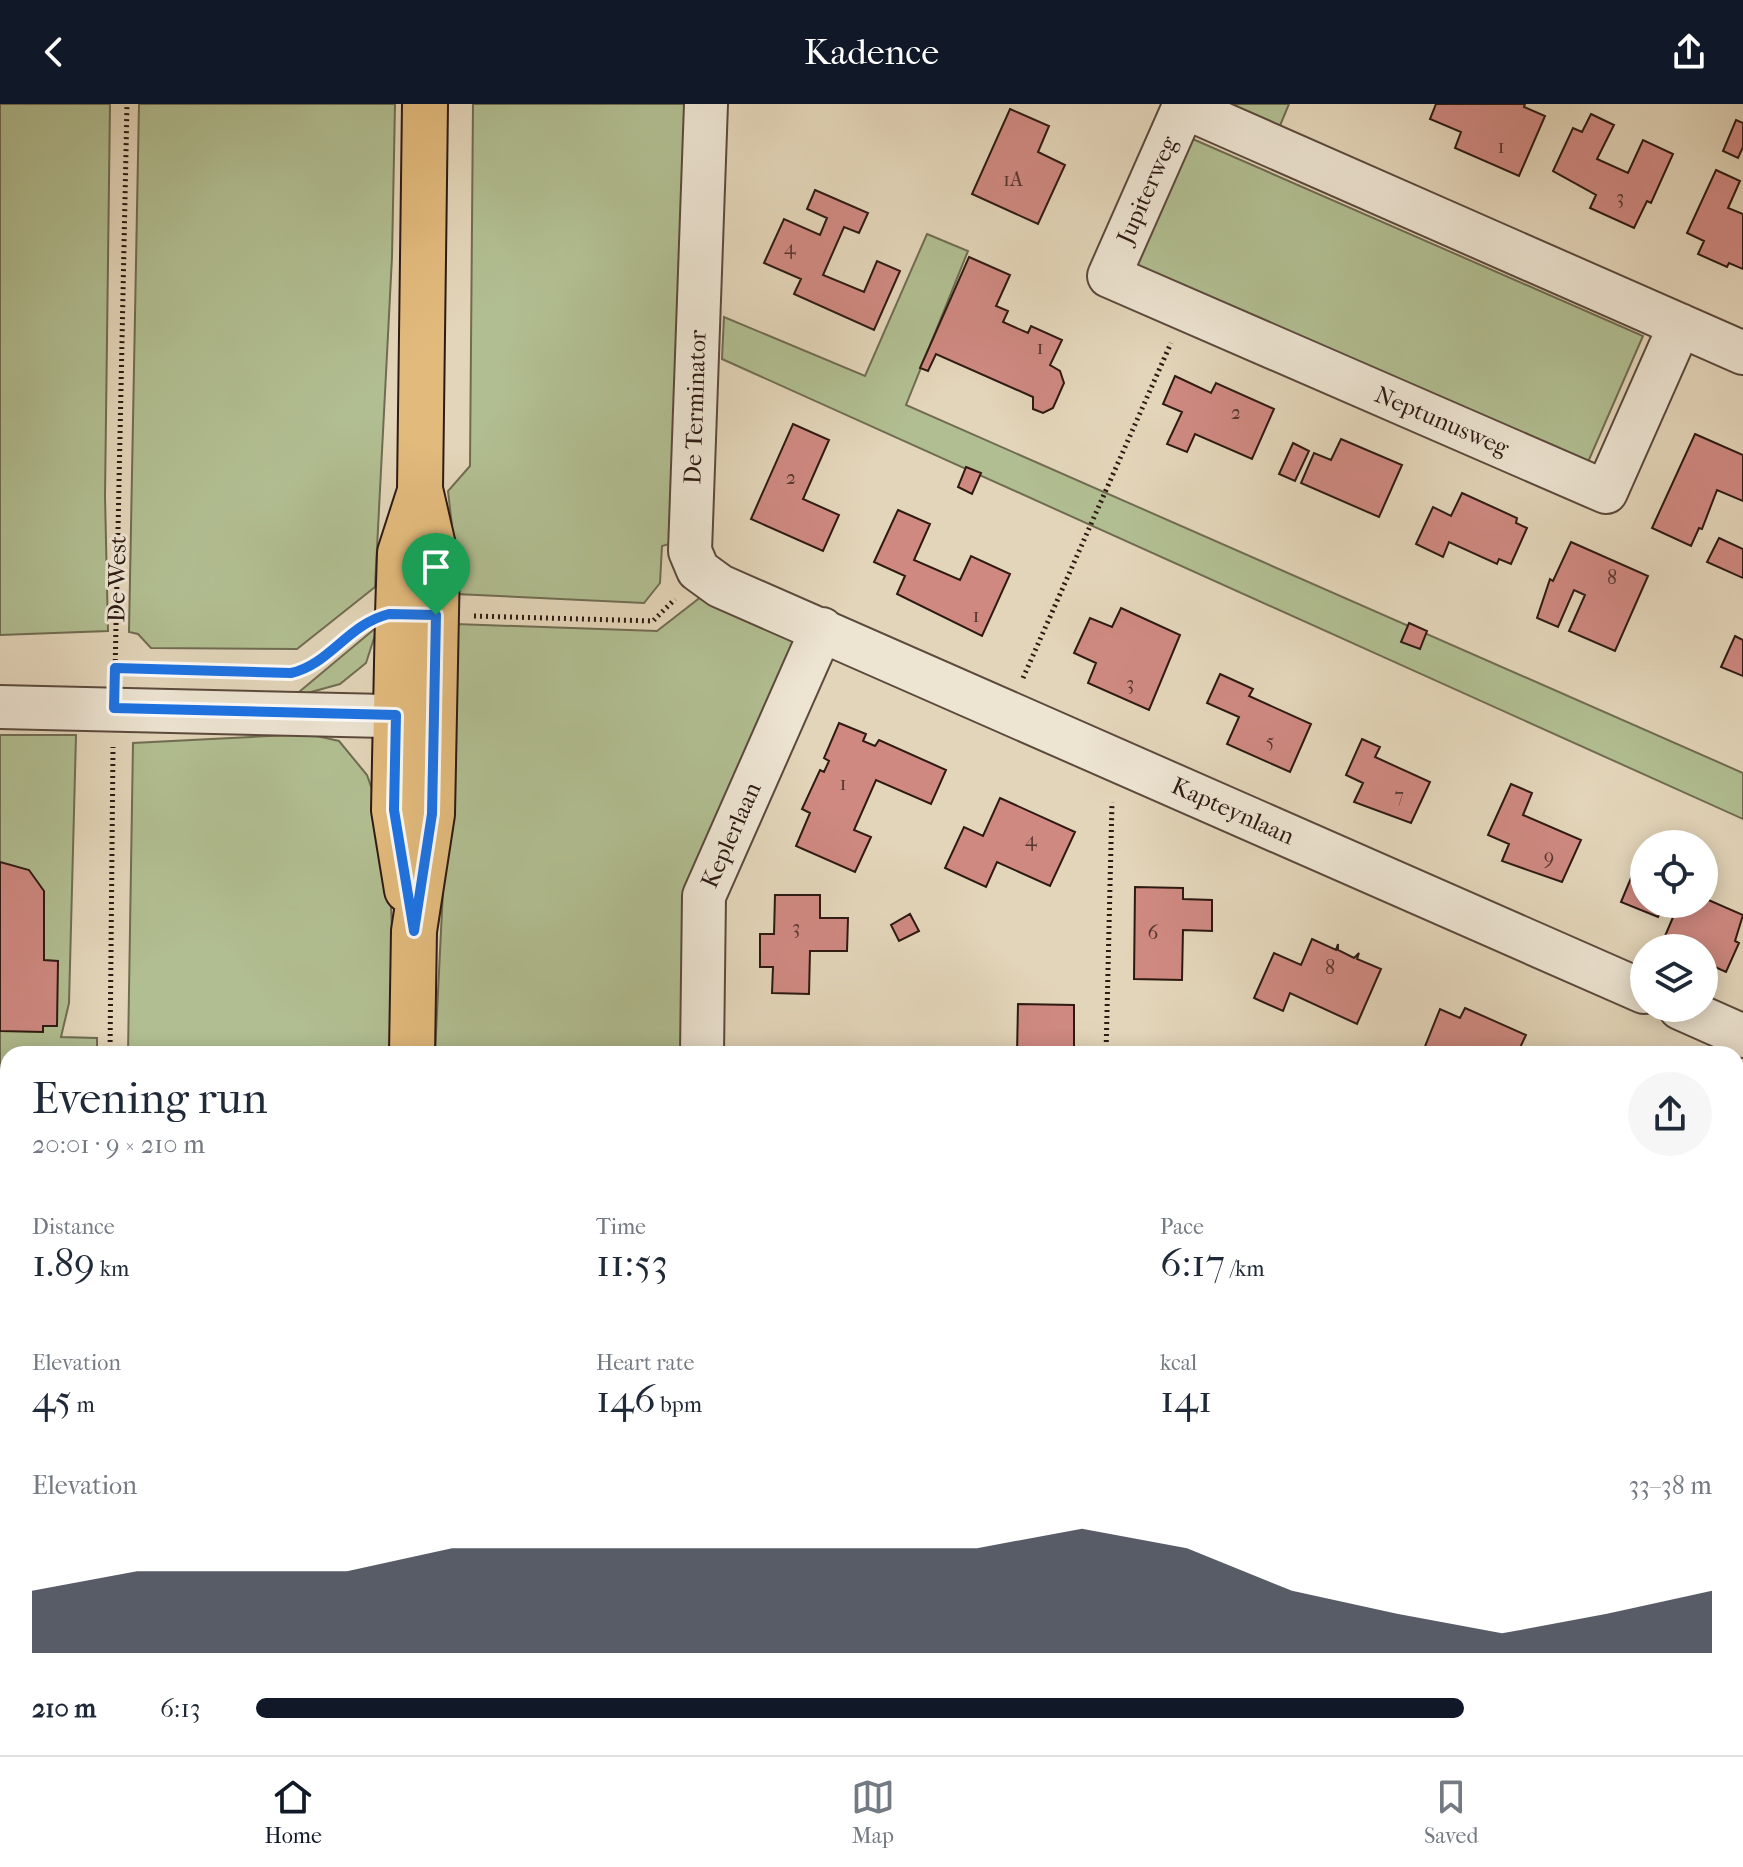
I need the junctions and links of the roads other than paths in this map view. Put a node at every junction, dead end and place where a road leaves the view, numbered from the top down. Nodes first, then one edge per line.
1 (425, 104) edge
2 (706, 104) edge
3 (1184, 106) edge
4 (1109, 276) joint
5 (1680, 325) junction
6 (1743, 353) edge
7 (822, 629) junction
8 (0, 707) edge
9 (415, 716) junction
10 (1630, 986) edge
11 (1712, 1022) edge
12 (1743, 1036) edge
13 (412, 1046) edge
14 (702, 1046) edge

1 - 9 main road
2 - 7 street, De Terminator
3 - 4 street, Jupiterweg
3 - 5 street
4 - 5 street, Neptunusweg
5 - 6 street
7 - 10 street, Kapteynlaan
7 - 14 street, Keplerlaan
8 - 9 street
9 - 13 main road
11 - 12 street

